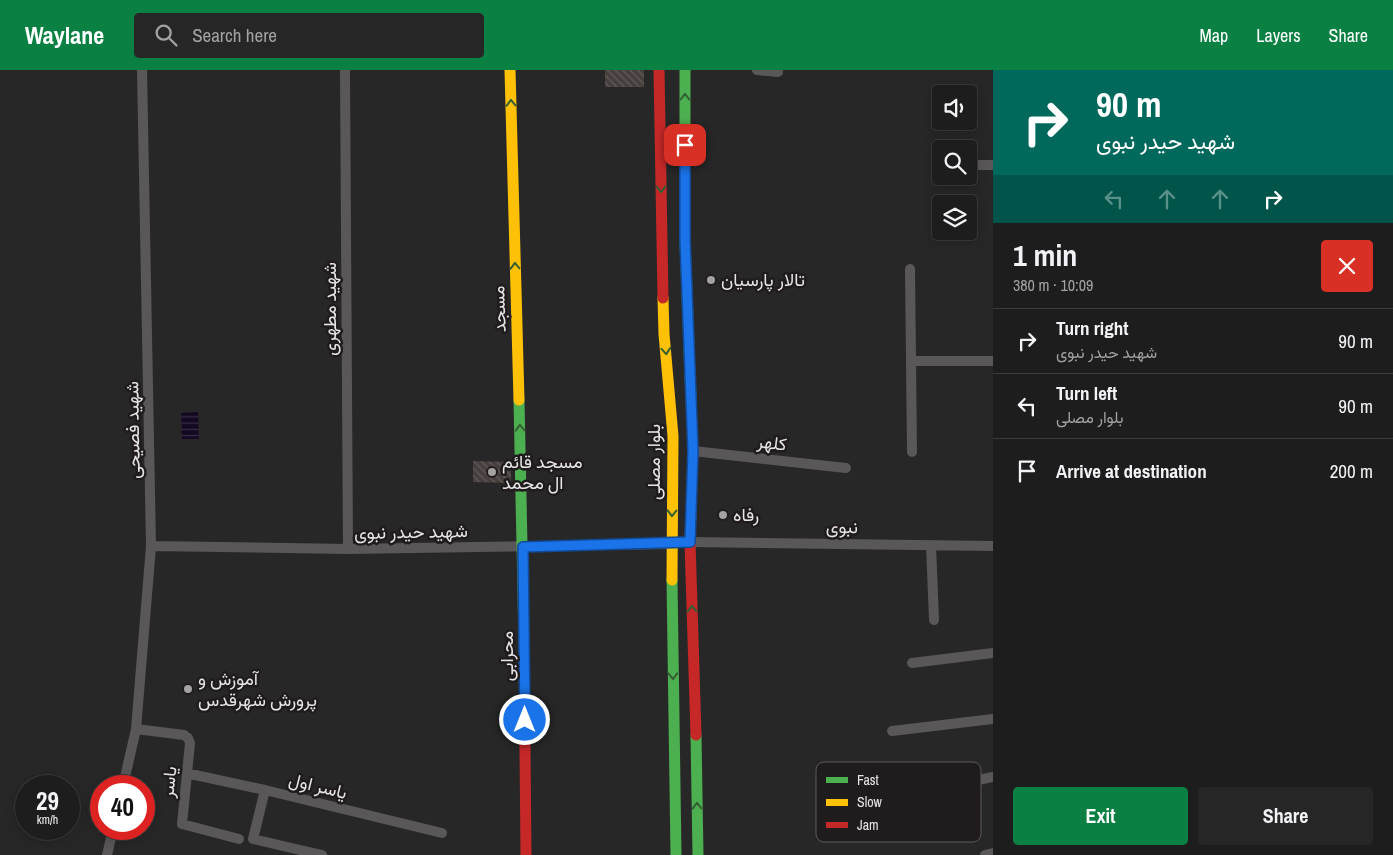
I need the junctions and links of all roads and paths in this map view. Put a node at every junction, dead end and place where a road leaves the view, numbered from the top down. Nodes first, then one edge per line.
1 (142, 70) edge
2 (345, 70) edge
3 (510, 70) edge
4 (659, 70) edge
5 (685, 70) edge
6 (757, 70) edge
7 (778, 72) dead end
8 (977, 165) edge
9 (993, 165) edge
10 (910, 269) dead end
11 (993, 361) edge
12 (911, 362) junction
13 (693, 451) junction
14 (912, 452) dead end
15 (846, 468) dead end
16 (690, 542) junction
17 (671, 544) junction
18 (931, 545) junction
19 (151, 546) junction
20 (993, 546) edge
21 (523, 547) junction
22 (348, 549) junction
23 (934, 620) dead end
24 (993, 654) edge
25 (912, 663) dead end
26 (993, 719) edge
27 (136, 729) junction
28 (892, 731) dead end
29 (186, 773) junction
30 (126, 775) edge
31 (265, 790) junction
32 (442, 834) dead end
33 (239, 839) dead end
34 (110, 840) edge
35 (993, 853) edge
36 (107, 855) edge
37 (322, 855) edge
38 (526, 855) edge
39 (676, 855) edge
40 (698, 855) edge
41 (985, 855) edge

1 - 19 street, شهید فصیحی
2 - 22 street, شهید مطهری
21 -> 3 main road, مسجد
4 -> 17 main road, بلوار مصلی
13 -> 5 main road
6 - 7 street
8 - 9 street
10 - 12 street
11 - 12 street
12 - 14 street
13 - 15 street, کلهر
13 - 16 main road
16 - 17 main road
16 - 18 street, نبوی
40 -> 16 main road
17 - 21 street, شهید حیدر نبوی
17 -> 39 main road, بلوار مصلی
18 - 20 street, نبوی
18 - 23 street
19 - 22 street, شهید حیدر نبوی
19 - 27 street, شهید فصیحی
21 - 22 street, شهید حیدر نبوی
21 - 38 main road, محرابی
24 - 25 street
26 - 28 street
27 - 29 street, یاسر
27 - 30 street, شهید فصیحی
29 - 31 street, یاسر اول
29 - 33 street, یاسر
31 - 32 street, یاسر اول
31 - 37 street
34 - 36 street
35 - 41 street

